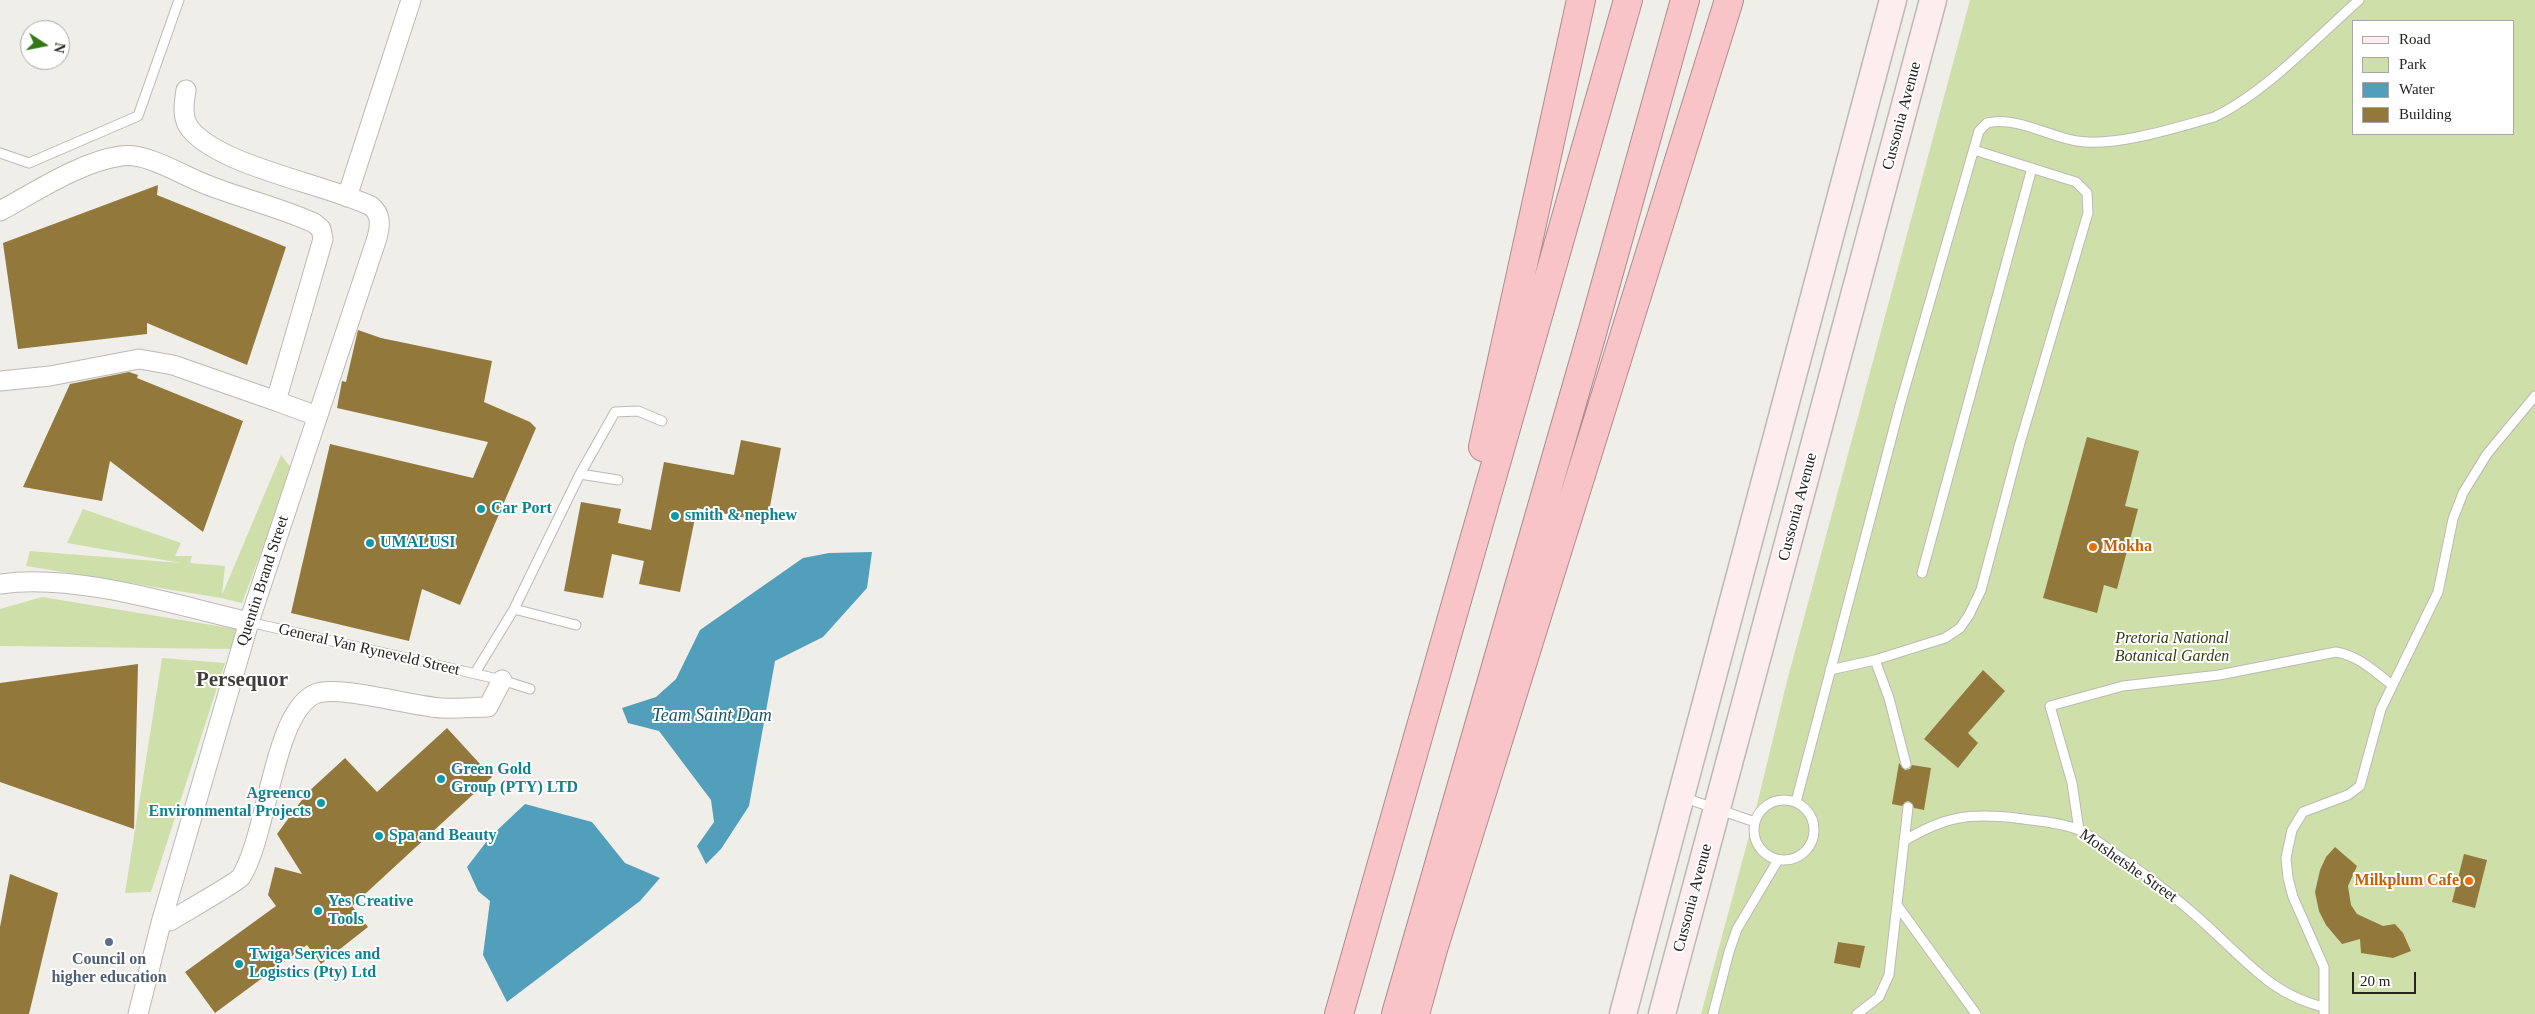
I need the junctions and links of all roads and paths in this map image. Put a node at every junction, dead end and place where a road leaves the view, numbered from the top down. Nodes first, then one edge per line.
1 (179, 0) edge
2 (411, 0) edge
3 (1580, 0) edge
4 (1628, 0) edge
5 (1685, 0) edge
6 (1729, 0) edge
7 (1893, 0) edge
8 (1933, 0) edge
9 (2359, 0) edge
10 (186, 90) dead end
11 (1974, 150) junction
12 (0, 153) edge
13 (2032, 168) junction
14 (348, 197) junction
15 (0, 211) edge
16 (0, 381) edge
17 (2535, 396) edge
18 (276, 401) junction
19 (317, 416) junction
20 (662, 422) dead end
21 (580, 474) junction
22 (618, 480) dead end
23 (1922, 573) dead end
24 (0, 584) edge
25 (514, 609) junction
26 (249, 622) junction
27 (576, 625) dead end
28 (1875, 660) junction
29 (1830, 670) junction
30 (475, 674) junction
31 (502, 680) junction
32 (2392, 685) junction
33 (530, 689) dead end
34 (1906, 764) dead end
35 (1681, 797) junction
36 (1796, 802) junction
37 (1908, 807) dead end
38 (1717, 808) junction
39 (1755, 822) junction
40 (2079, 830) junction
41 (1904, 841) junction
42 (1778, 860) junction
43 (1381, 868) junction
44 (1897, 905) junction
45 (170, 921) dead end
46 (2323, 1010) edge
47 (138, 1014) edge
48 (1339, 1014) edge
49 (1396, 1014) edge
50 (1415, 1014) edge
51 (1623, 1014) edge
52 (1662, 1014) edge
53 (1713, 1014) edge
54 (1857, 1014) edge
55 (1976, 1014) edge

1 - 12 lane
2 - 14 street
3 - 43 highway
4 - 43 highway
5 - 49 highway
6 - 50 highway
7 - 35 main road
8 - 38 main road, Cussonia Avenue
9 - 11 lane
10 - 14 street
11 - 13 lane
11 - 29 lane
13 - 23 lane
13 - 28 lane
14 - 19 street, Quentin Brand Street
15 - 18 street
16 - 18 street
17 - 32 lane
18 - 19 street
19 - 26 street, Quentin Brand Street
20 - 21 lane
21 - 22 lane
21 - 25 lane
24 - 26 street, General Van Ryneveld Street
25 - 27 lane
25 - 30 lane
26 - 30 lane, General Van Ryneveld Street
26 - 47 street, Quentin Brand Street
28 - 29 lane
28 - 34 lane
29 - 36 lane
30 - 31 lane, General Van Ryneveld Street
31 - 33 lane, General Van Ryneveld Street
31 - 45 street
32 - 40 lane
32 - 46 lane
35 - 38 lane
35 - 51 main road
36 - 39 lane
36 - 42 lane
37 - 41 lane
38 - 39 lane
38 - 52 main road, Cussonia Avenue
39 - 42 lane
40 - 41 lane, Motshetshe Street
40 - 46 lane, Motshetshe Street
41 - 44 lane
42 - 53 lane
43 - 48 highway
44 - 54 lane
44 - 55 lane

